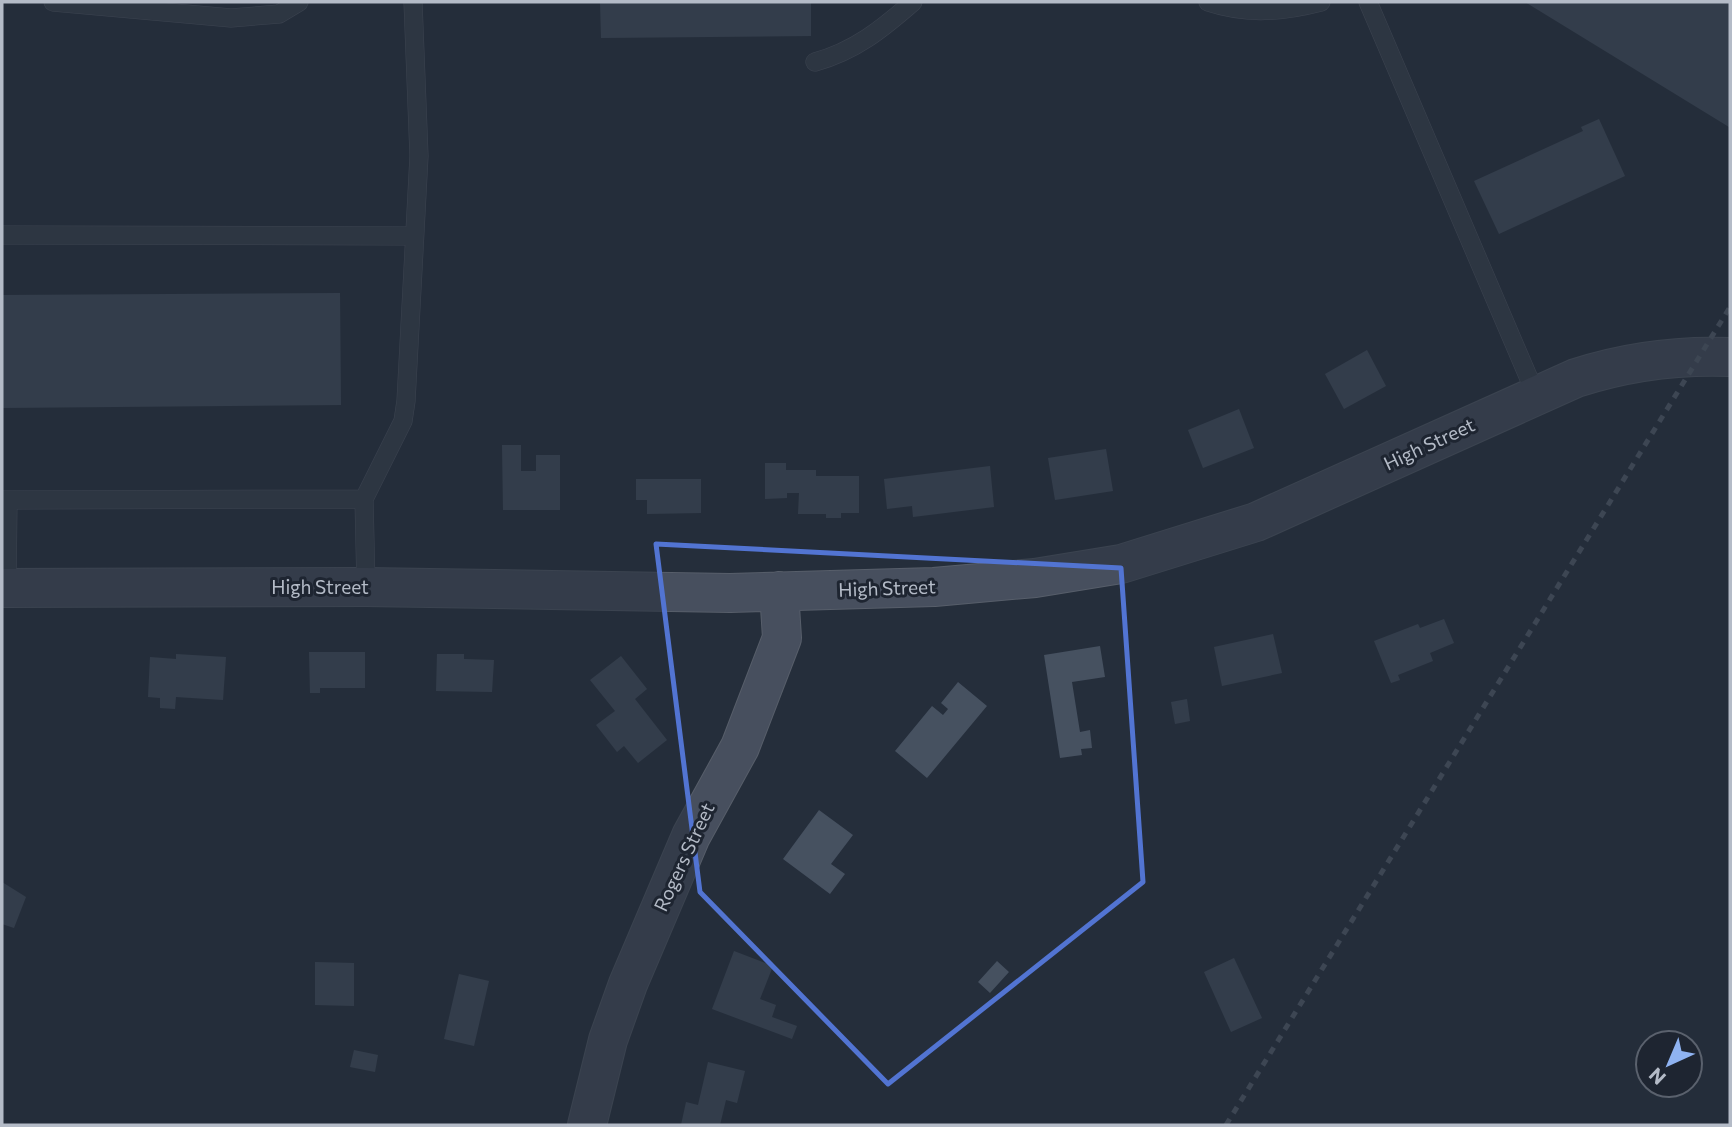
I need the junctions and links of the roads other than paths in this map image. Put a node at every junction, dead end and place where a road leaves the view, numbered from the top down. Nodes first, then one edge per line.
1 (53, 2) edge
2 (299, 2) edge
3 (413, 2) edge
4 (913, 2) edge
5 (1208, 2) edge
6 (1321, 2) edge
7 (1368, 2) edge
8 (815, 62) dead end
9 (2, 235) edge
10 (414, 236) junction
11 (1730, 357) edge
12 (1536, 395) junction
13 (364, 499) junction
14 (5, 500) edge
15 (366, 587) junction
16 (5, 588) edge
17 (779, 591) junction
18 (587, 1125) edge

1 - 2 lane
3 - 10 lane
4 - 8 lane
5 - 6 lane
7 - 12 lane
9 - 10 lane
10 - 13 lane
11 - 12 main road, High Street
12 - 17 main road, High Street
13 - 14 lane
13 - 15 lane
14 - 16 lane
15 - 16 main road, High Street
15 - 17 main road, High Street
17 - 18 main road, Rogers Street

